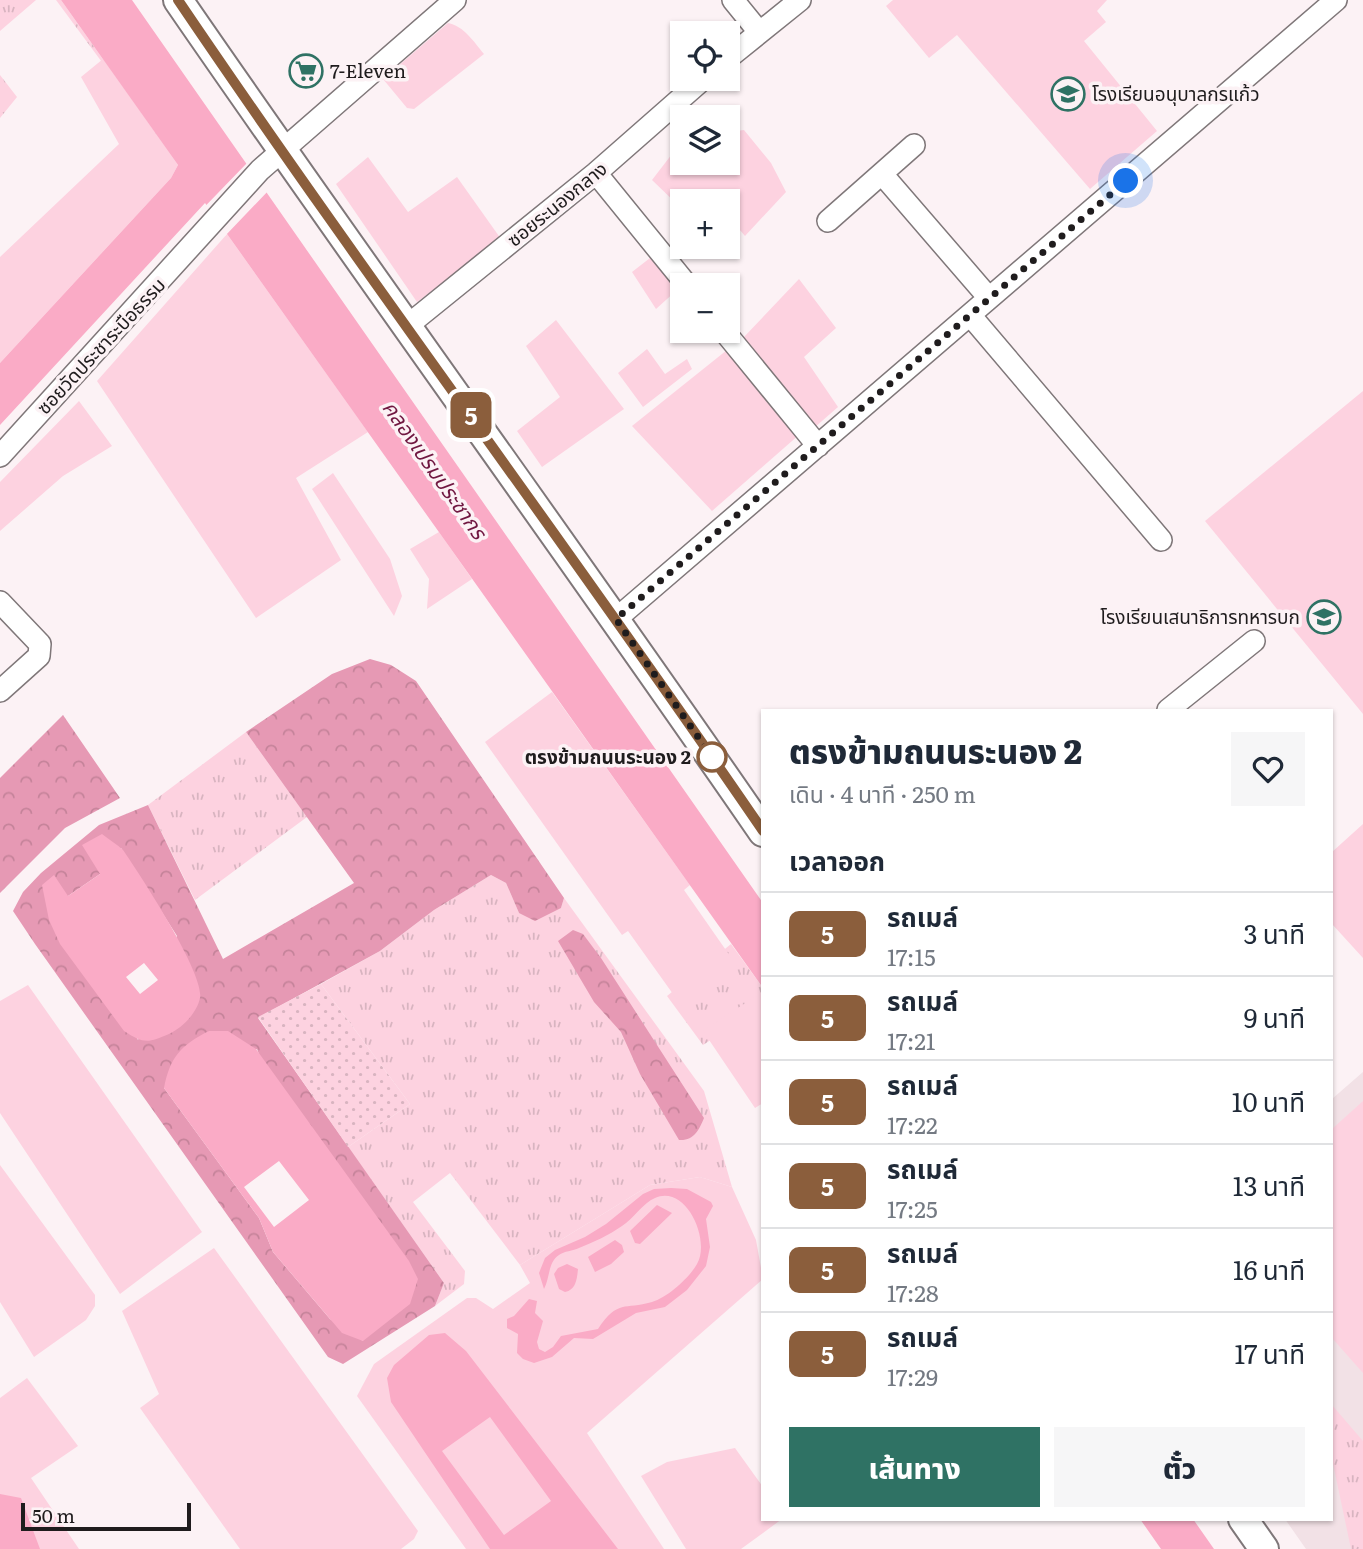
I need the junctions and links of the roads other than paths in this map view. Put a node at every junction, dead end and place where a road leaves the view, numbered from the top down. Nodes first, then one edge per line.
1 (178, 0) edge
2 (455, 0) edge
3 (733, 0) edge
4 (800, 0) edge
5 (1336, 0) edge
6 (759, 32) junction
7 (740, 48) edge
8 (689, 91) edge
9 (914, 145) dead end
10 (282, 149) junction
11 (596, 173) junction
12 (883, 174) junction
13 (828, 221) dead end
14 (677, 273) edge
15 (989, 298) junction
16 (970, 315) junction
17 (407, 326) junction
18 (734, 343) edge
19 (817, 446) junction
20 (0, 456) edge
21 (1161, 540) dead end
22 (0, 602) edge
23 (616, 619) junction
24 (1254, 641) dead end
25 (0, 691) edge
26 (1169, 709) edge
27 (761, 828) edge
28 (1244, 1521) edge
29 (1264, 1549) edge

1 - 10 main road
2 - 10 street, ซอยวัดประชาระบือธรรม
3 - 6 street
4 - 6 street
5 - 15 street
6 - 7 street
8 - 11 street, ซอยระนองกลาง
9 - 12 street
10 - 17 main road
10 - 20 street, ซอยวัดประชาระบือธรรม
11 - 14 street
11 - 17 street, ซอยระนองกลาง
12 - 13 street
12 - 15 street
15 - 16 street
16 - 19 street
16 - 21 street
17 - 23 main road
18 - 19 street
19 - 23 street
22 - 25 street
23 - 27 main road
24 - 26 street
28 - 29 main road

